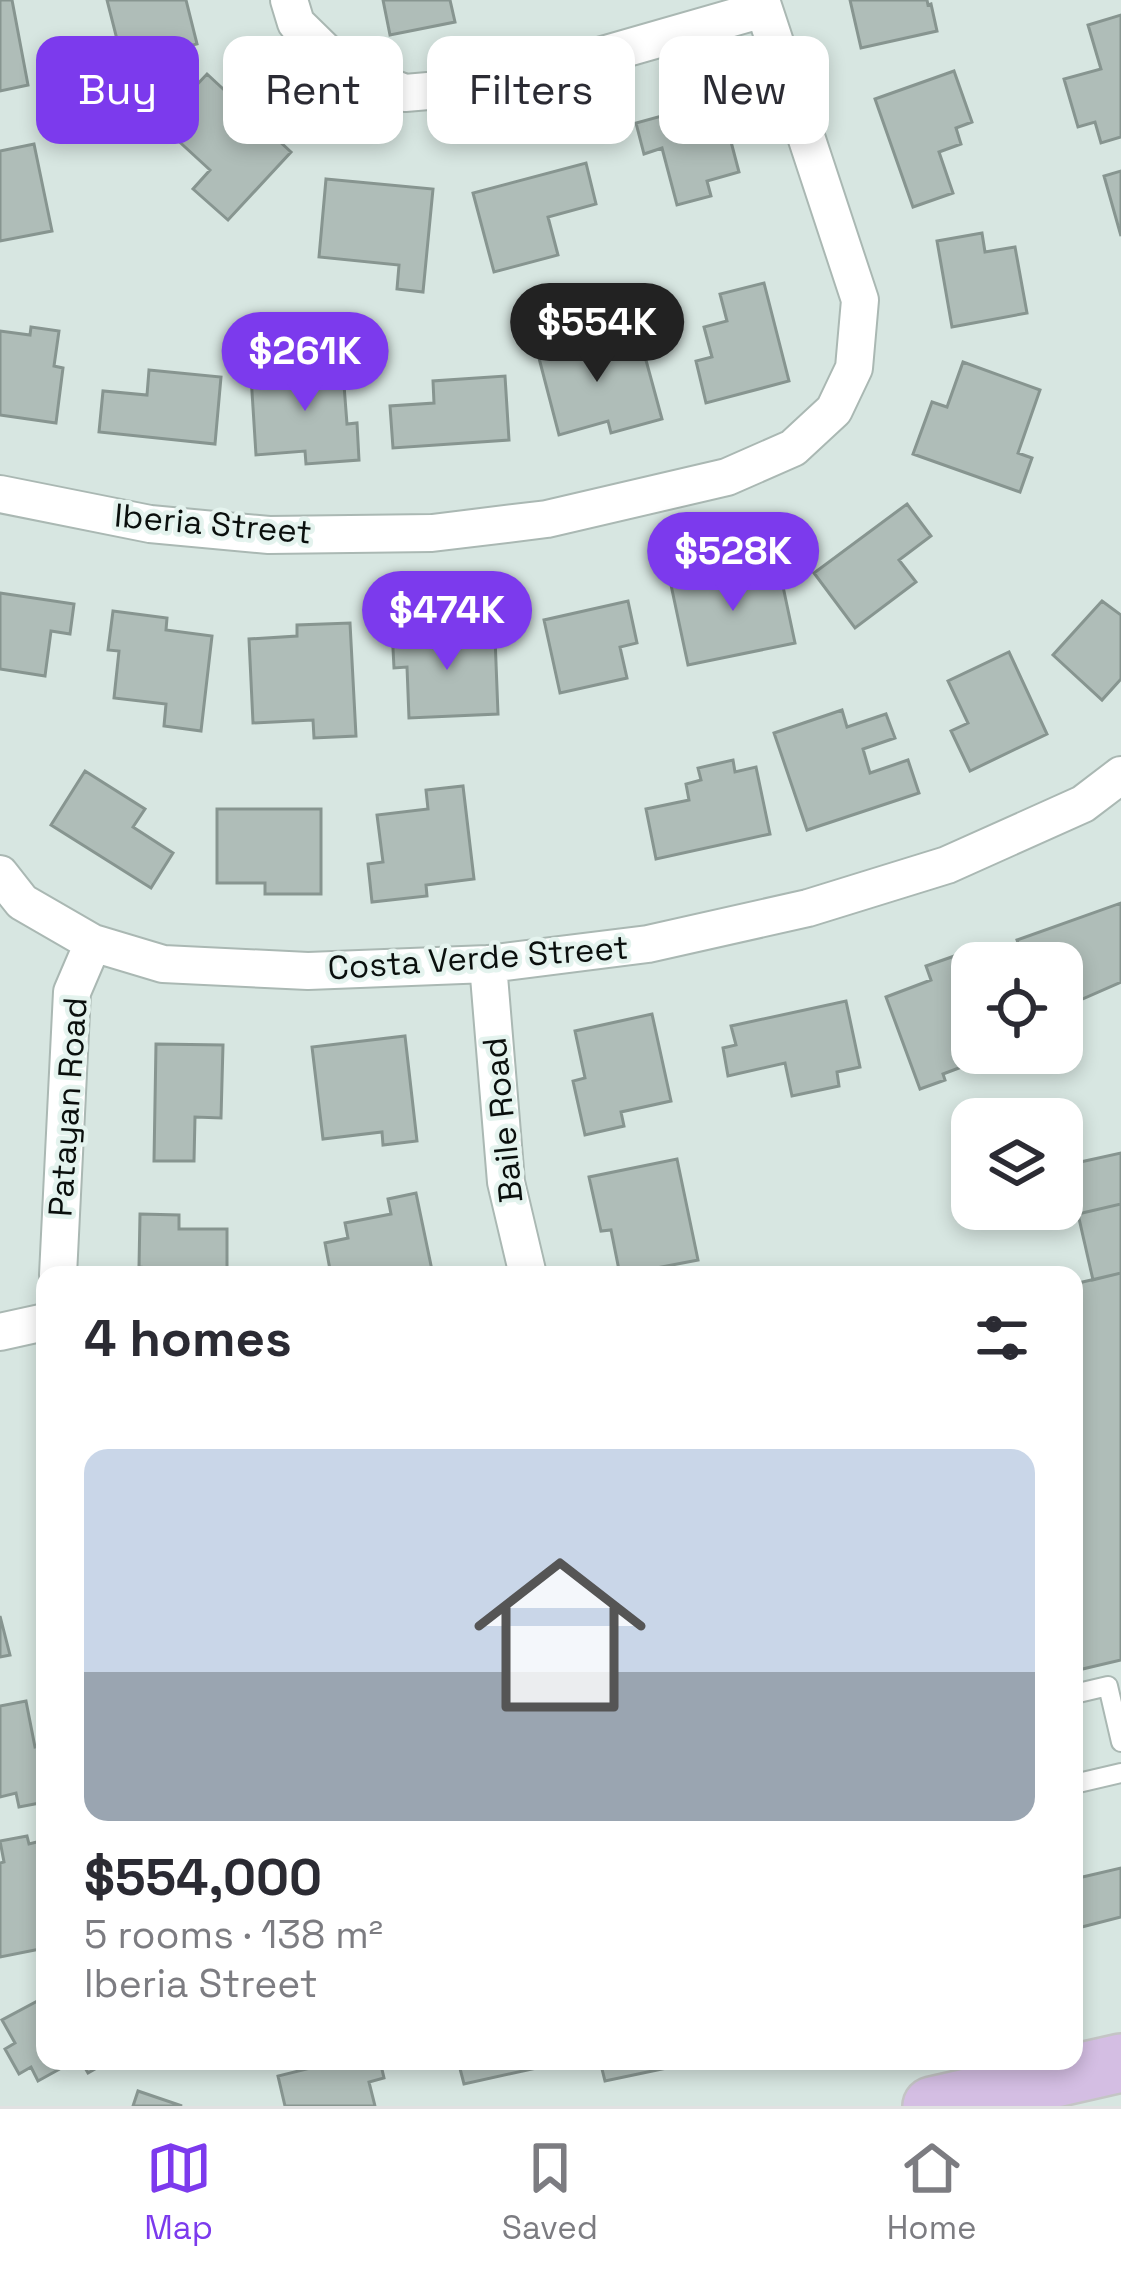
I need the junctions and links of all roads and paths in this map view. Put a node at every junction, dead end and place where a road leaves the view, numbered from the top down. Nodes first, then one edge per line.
1 (289, 0) edge
2 (762, 4) edge
3 (0, 494) edge
4 (1121, 775) edge
5 (0, 874) edge
6 (93, 943) junction
7 (488, 964) junction
8 (58, 1266) edge
9 (526, 1266) edge
10 (36, 1324) edge
11 (0, 1332) edge
12 (1083, 1692) edge
13 (1121, 1742) edge
14 (1121, 1773) edge
15 (1083, 1782) edge
16 (1121, 2065) edge
17 (962, 2097) edge
18 (1088, 2106) edge

1 - 2 street
2 - 3 street, Iberia Street
4 - 7 street, Costa Verde Street
5 - 6 street, Costa Verde Street
6 - 7 street, Costa Verde Street
6 - 8 street, Patayan Road
7 - 9 street, Baile Road
10 - 11 street
12 - 13 lane
14 - 15 lane
16 - 17 main road
16 - 18 main road

